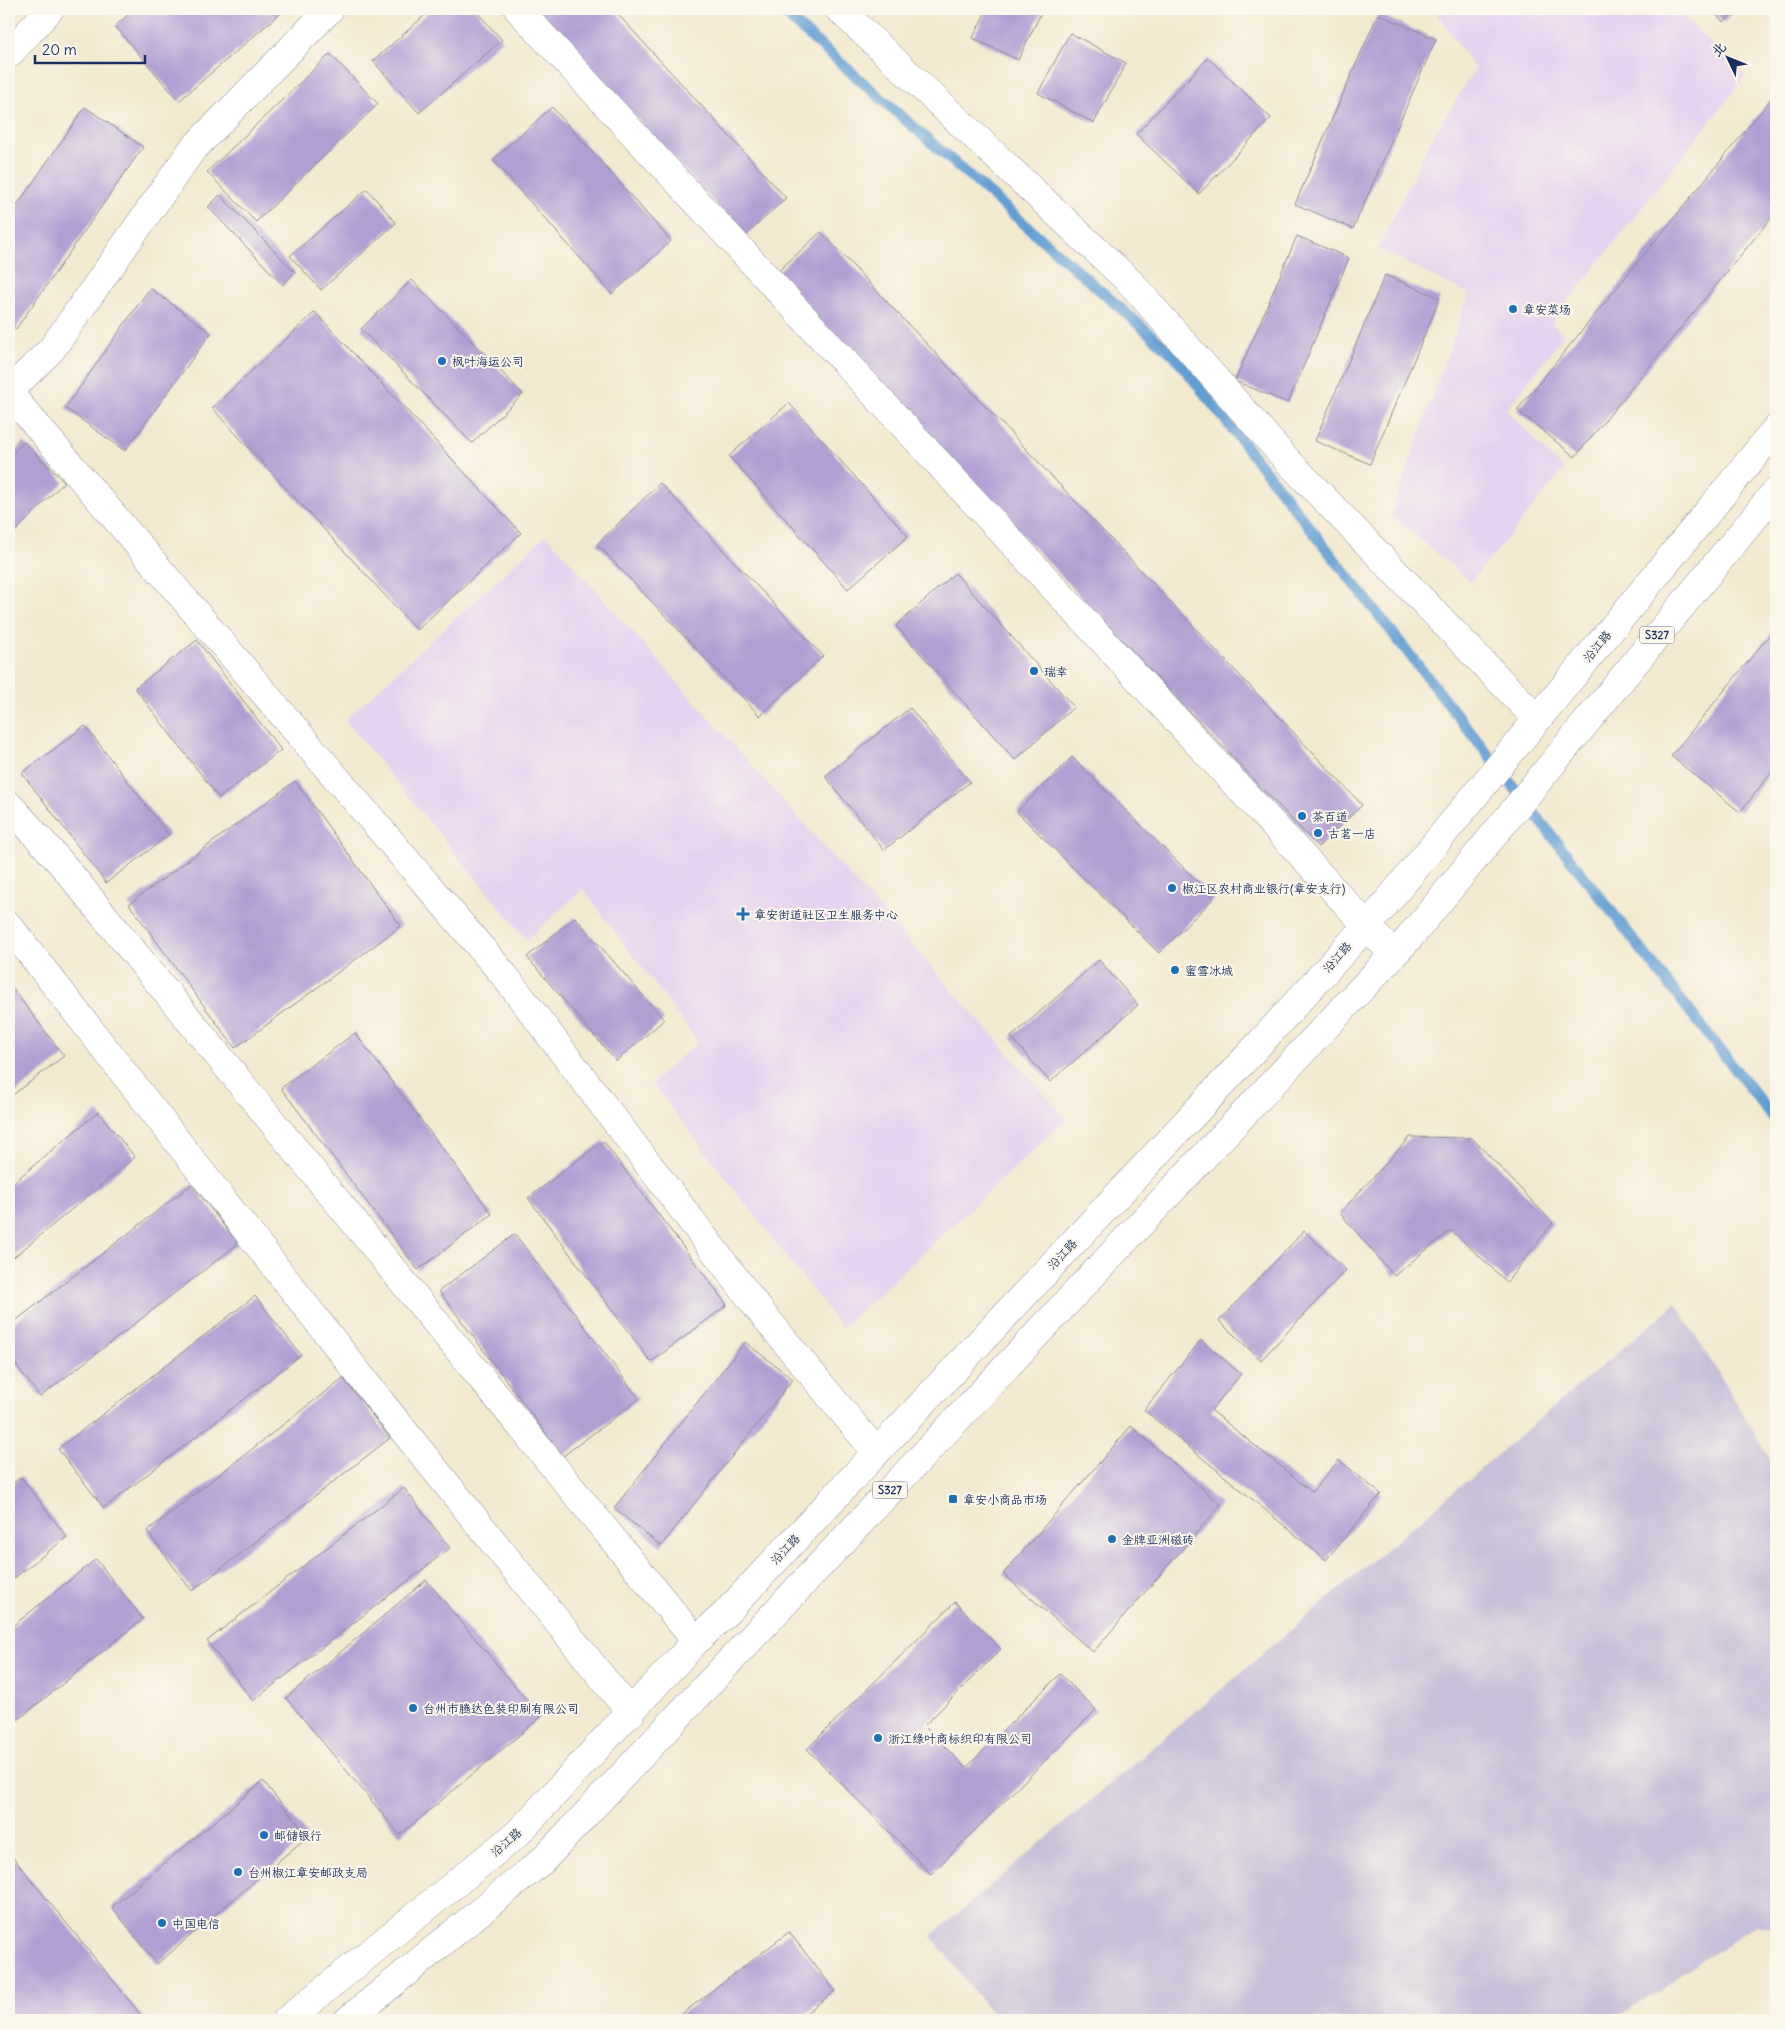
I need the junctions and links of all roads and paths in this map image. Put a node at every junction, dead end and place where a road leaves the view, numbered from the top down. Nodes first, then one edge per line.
1 (50, 9) edge
2 (330, 9) edge
3 (518, 9) edge
4 (839, 9) edge
5 (9, 54) edge
6 (9, 392) edge
7 (1776, 429) edge
8 (1776, 491) edge
9 (1537, 719) junction
10 (9, 805) edge
11 (1372, 918) junction
12 (9, 926) edge
13 (1402, 946) junction
14 (876, 1452) junction
15 (696, 1641) junction
16 (631, 1713) junction
17 (288, 2020) edge
18 (348, 2020) edge

1 - 5 street
2 - 6 street
3 - 11 street
4 - 9 street
6 - 14 street
7 - 9 street, 沿江路
8 - 13 street, S327
9 - 11 street, 沿江路
10 - 15 street
11 - 13 street
11 - 14 street, 沿江路
12 - 16 street
13 - 18 street, S327
14 - 15 street, 沿江路
15 - 16 street, 沿江路
16 - 17 street, 沿江路

